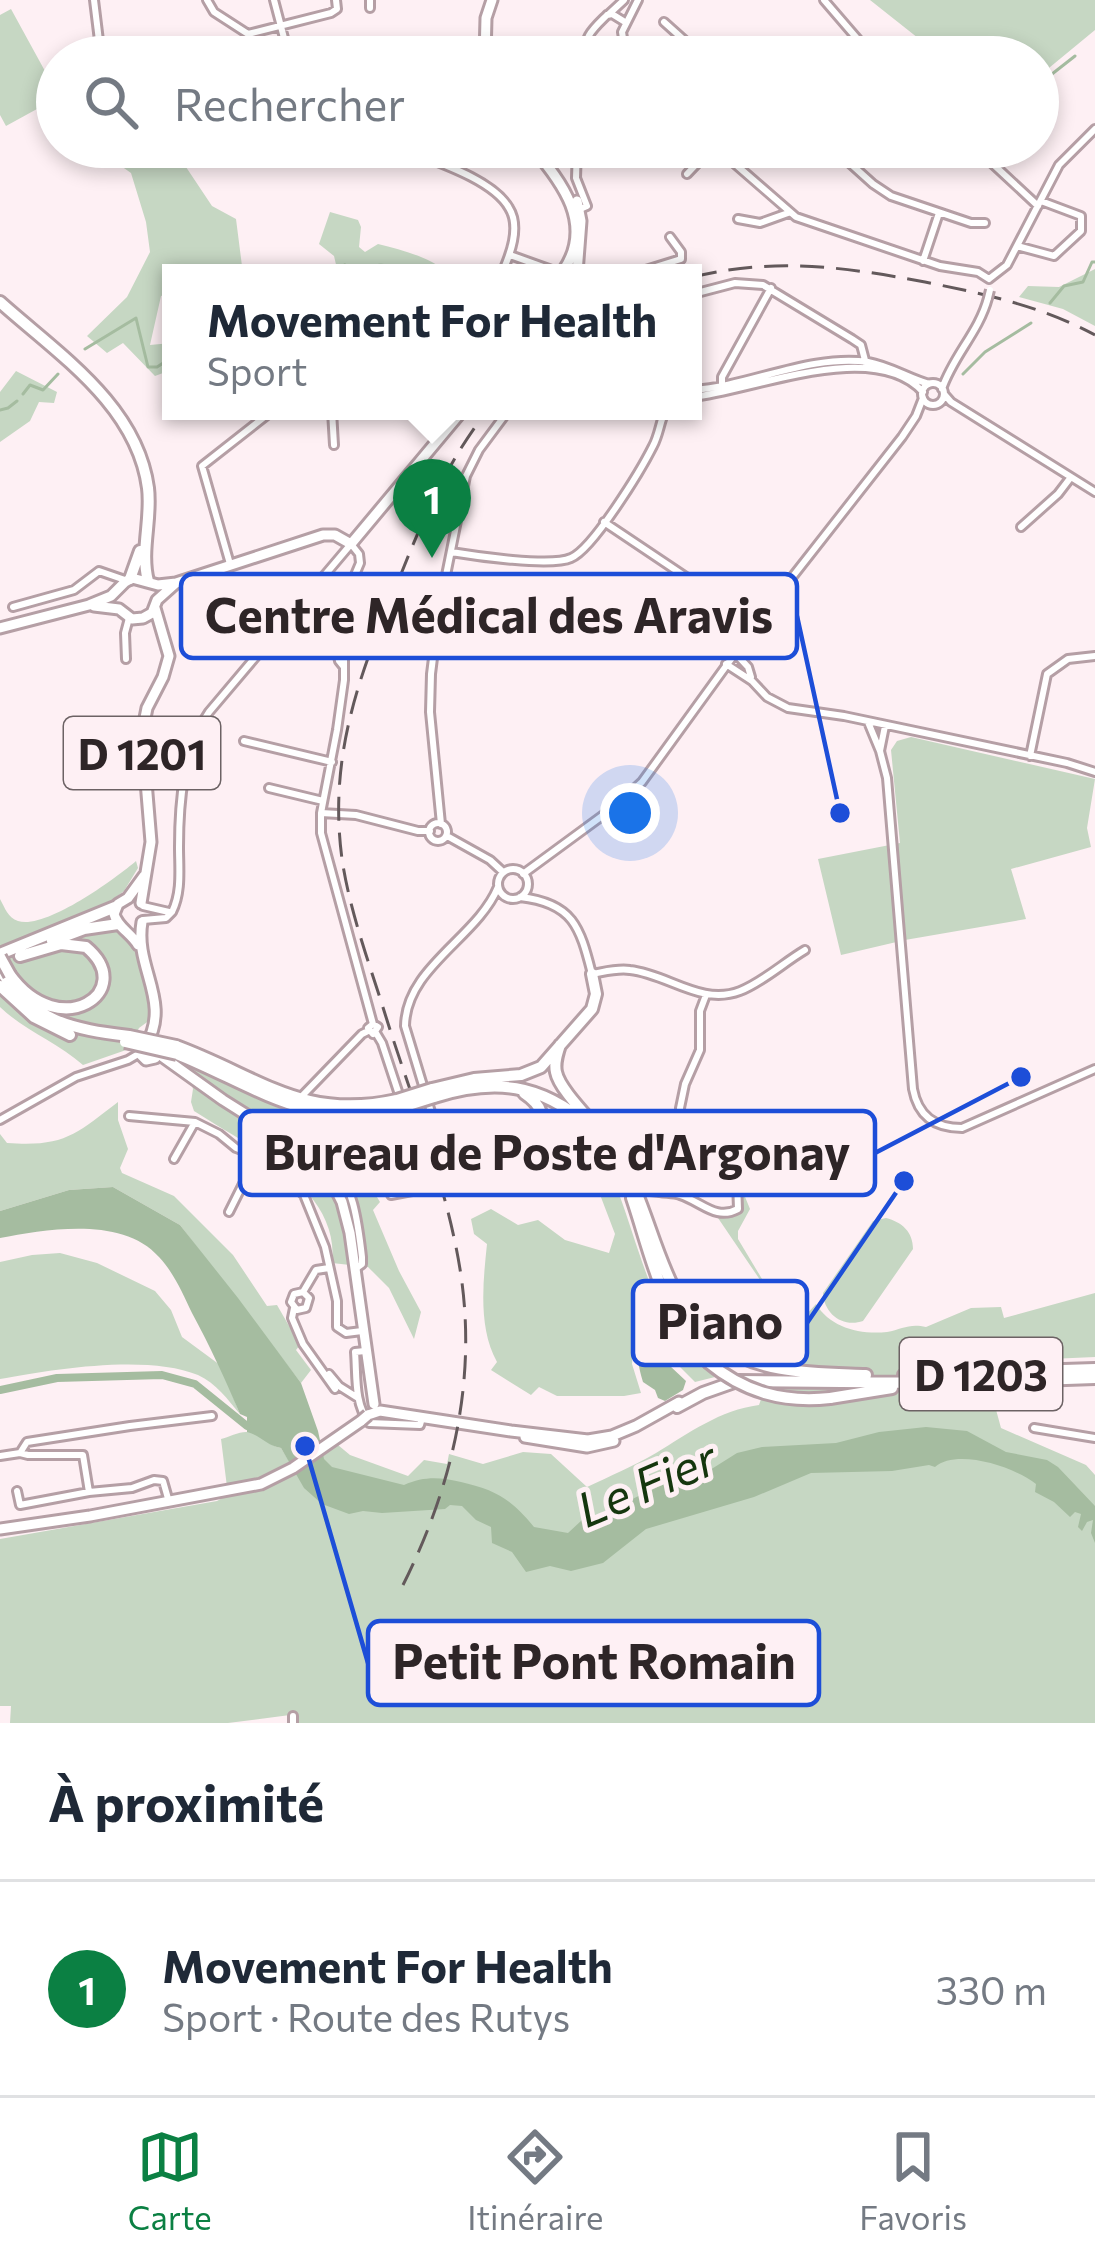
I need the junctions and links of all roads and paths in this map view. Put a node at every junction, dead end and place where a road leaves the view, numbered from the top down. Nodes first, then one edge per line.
1 (94, 0) edge
2 (207, 0) edge
3 (274, 0) edge
4 (337, 0) edge
5 (482, 0) edge
6 (491, 0) edge
7 (624, 0) edge
8 (638, 0) edge
9 (824, 0) edge
10 (609, 14) junction
11 (486, 22) junction
12 (625, 22) junction
13 (664, 22) dead end
14 (281, 26) junction
15 (98, 36) edge
16 (284, 36) edge
17 (486, 36) edge
18 (590, 36) edge
19 (623, 36) edge
20 (680, 36) edge
21 (855, 36) edge
22 (1095, 130) edge
23 (1059, 165) edge
24 (450, 168) edge
25 (551, 168) edge
26 (576, 168) edge
27 (691, 168) edge
28 (740, 168) edge
29 (855, 168) edge
30 (999, 168) edge
31 (1057, 168) edge
32 (687, 173) dead end
33 (1039, 203) junction
34 (576, 210) junction
35 (939, 212) junction
36 (788, 213) junction
37 (738, 219) dead end
38 (985, 223) dead end
39 (670, 237) dead end
40 (1017, 246) junction
41 (510, 255) junction
42 (923, 261) junction
43 (506, 264) edge
44 (532, 264) edge
45 (570, 264) edge
46 (667, 264) edge
47 (989, 279) junction
48 (771, 288) junction
49 (702, 292) edge
50 (0, 306) edge
51 (862, 364) junction
52 (722, 388) junction
53 (937, 388) junction
54 (702, 391) edge
55 (923, 395) junction
56 (951, 402) junction
57 (934, 404) junction
58 (916, 416) junction
59 (261, 420) edge
60 (333, 420) edge
61 (455, 420) edge
62 (501, 420) edge
63 (661, 420) edge
64 (334, 445) dead end
65 (1071, 477) junction
66 (1095, 492) edge
67 (604, 523) junction
68 (1022, 527) dead end
69 (351, 544) junction
70 (451, 552) junction
71 (230, 564) junction
72 (149, 582) junction
73 (176, 583) junction
74 (123, 585) junction
75 (317, 585) junction
76 (156, 604) junction
77 (89, 605) junction
78 (13, 607) dead end
79 (119, 609) junction
80 (135, 618) junction
81 (754, 627) junction
82 (0, 628) edge
83 (164, 635) junction
84 (735, 653) junction
85 (1095, 656) edge
86 (126, 659) dead end
87 (726, 664) junction
88 (345, 669) junction
89 (752, 680) junction
90 (868, 722) junction
91 (886, 725) junction
92 (244, 741) dead end
93 (880, 752) junction
94 (1030, 756) junction
95 (332, 762) junction
96 (1095, 772) edge
97 (269, 788) dead end
98 (323, 800) junction
99 (321, 813) junction
100 (441, 824) junction
101 (430, 831) junction
102 (446, 836) junction
103 (503, 872) junction
104 (523, 874) junction
105 (145, 875) junction
106 (528, 884) junction
107 (498, 887) junction
108 (520, 897) junction
109 (128, 898) junction
110 (507, 898) junction
111 (492, 903) junction
112 (142, 905) junction
113 (116, 907) junction
114 (553, 908) junction
115 (172, 912) junction
116 (142, 921) junction
117 (122, 926) junction
118 (805, 950) dead end
119 (142, 955) junction
120 (20, 956) junction
121 (2, 969) edge
122 (592, 974) junction
123 (706, 995) junction
124 (372, 1030) junction
125 (560, 1045) junction
126 (149, 1053) junction
127 (176, 1056) junction
128 (1095, 1069) edge
129 (490, 1078) junction
130 (516, 1088) junction
131 (433, 1093) junction
132 (303, 1095) dead end
133 (294, 1111) dead end
134 (129, 1116) dead end
135 (0, 1120) edge
136 (195, 1123) junction
137 (598, 1131) junction
138 (530, 1144) junction
139 (257, 1156) junction
140 (174, 1159) dead end
141 (671, 1172) dead end
142 (737, 1181) dead end
143 (416, 1192) junction
144 (391, 1195) dead end
145 (230, 1212) dead end
146 (329, 1268) junction
147 (355, 1269) junction
148 (303, 1292) junction
149 (294, 1308) junction
150 (362, 1331) junction
151 (364, 1351) junction
152 (319, 1363) junction
153 (1095, 1374) edge
154 (866, 1375) junction
155 (949, 1383) junction
156 (705, 1386) joint
157 (335, 1389) dead end
158 (358, 1398) junction
159 (677, 1408) joint
160 (373, 1411) junction
161 (212, 1417) dead end
162 (422, 1418) junction
163 (1034, 1429) dead end
164 (511, 1432) junction
165 (1095, 1438) edge
166 (20, 1453) junction
167 (0, 1456) edge
168 (17, 1491) dead end
169 (89, 1492) junction
170 (169, 1502) junction
171 (0, 1529) edge

1 - 15 street
2 - 14 street
3 - 14 street
4 - 14 street
5 - 11 street
6 - 11 main road
7 - 10 street
8 - 12 street
9 - 21 street
10 - 12 street
10 - 18 street
11 - 17 main road
12 - 19 street
13 - 20 street
14 - 16 street
22 - 23 street
24 - 41 street
25 - 34 main road
26 - 34 street
27 - 32 street
28 - 36 street
29 - 35 street
30 - 33 street
31 - 33 street
33 - 40 street
33 - 40 street
34 - 45 main road
35 - 38 street
35 - 42 street
36 - 37 street
36 - 42 street
39 - 46 street
40 - 47 street
41 - 43 street
41 - 44 street
42 - 47 street
47 - 53 street
48 - 49 street
48 - 51 street
48 - 52 street
50 - 72 highway
50 - 74 highway
51 - 52 street
51 - 53 street
51 - 55 street
52 - 54 street
53 - 55 street
53 - 56 street
53 - 57 street
55 - 57 street
55 - 58 street
56 - 57 street
56 - 65 street
57 - 58 street
58 - 81 street
59 - 71 street
60 - 64 street
61 - 69 main road
62 - 70 street
63 - 67 street
65 - 66 street
65 - 68 street
67 - 70 street
67 - 81 street
69 - 71 main road
69 - 75 street
69 - 88 street
70 - 100 street
71 - 73 main road
72 - 73 main road
72 - 74 main road
72 - 76 main road
73 - 76 main road
74 - 77 main road
74 - 78 street
74 - 79 main road
75 - 88 street
75 - 115 street
76 - 80 main road
76 - 83 main road, D 1201
77 - 79 main road
77 - 82 main road
79 - 80 main road
80 - 83 main road
80 - 86 street
81 - 84 street
83 - 105 main road, D 1201
84 - 87 street
84 - 89 street
85 - 94 street
87 - 89 street
87 - 104 street
88 - 95 street
89 - 90 street
90 - 91 street
90 - 93 street
91 - 93 street
91 - 94 street
92 - 95 street
93 - 128 street
94 - 96 street
95 - 98 street
97 - 98 street
98 - 99 street
99 - 101 street
99 - 124 street
100 - 101 street
100 - 102 street
101 - 102 street
102 - 103 street
103 - 104 street
103 - 107 street
104 - 106 street
105 - 109 main road
105 - 112 main road, D 1201
106 - 108 street
106 - 114 street
107 - 110 street
107 - 111 street
108 - 110 street
108 - 114 street
109 - 112 main road
109 - 113 main road
110 - 111 street
111 - 138 street
112 - 115 street
112 - 116 main road
113 - 117 main road
113 - 121 highway
114 - 122 street
115 - 116 street
116 - 117 main road
116 - 119 main road
117 - 119 main road
117 - 120 highway
118 - 123 street
119 - 126 main road
120 - 121 highway
120 - 121 highway
121 - 127 highway, D 1203, bridge
122 - 123 street
122 - 125 highway
123 - 141 street
124 - 132 street
124 - 143 street
125 - 129 highway
125 - 137 highway
126 - 127 main road
126 - 135 street
127 - 131 highway, D 1203, bridge
127 - 147 main road
129 - 131 highway, D 1203
129 - 137 highway, D 1203
130 - 131 highway, D 1203
130 - 137 highway, D 1203
130 - 138 highway
133 - 147 street
134 - 136 street
136 - 139 street
136 - 140 street
137 - 138 highway
137 - 154 highway, D 1203
137 - 155 highway, D 1203, bridge
139 - 145 street
139 - 146 street
142 - 143 street, bridge
143 - 144 street
146 - 148 street
146 - 150 street
147 - 150 main road
148 - 149 street
148 - 149 street
149 - 152 street
150 - 151 main road
151 - 158 street
151 - 160 main road
152 - 157 street
152 - 158 street
153 - 154 highway, D 1203
153 - 155 highway, D 1203
154 - 156 highway, D 1203
155 - 159 highway, D 1203
156 - 164 main road, D 1203
158 - 162 street
159 - 164 main road, D 1203
160 - 162 main road, D 1203
160 - 170 main road
161 - 166 street
162 - 164 main road, D 1203
163 - 165 street
166 - 167 street
166 - 169 street
168 - 169 street
169 - 170 street
170 - 171 main road

